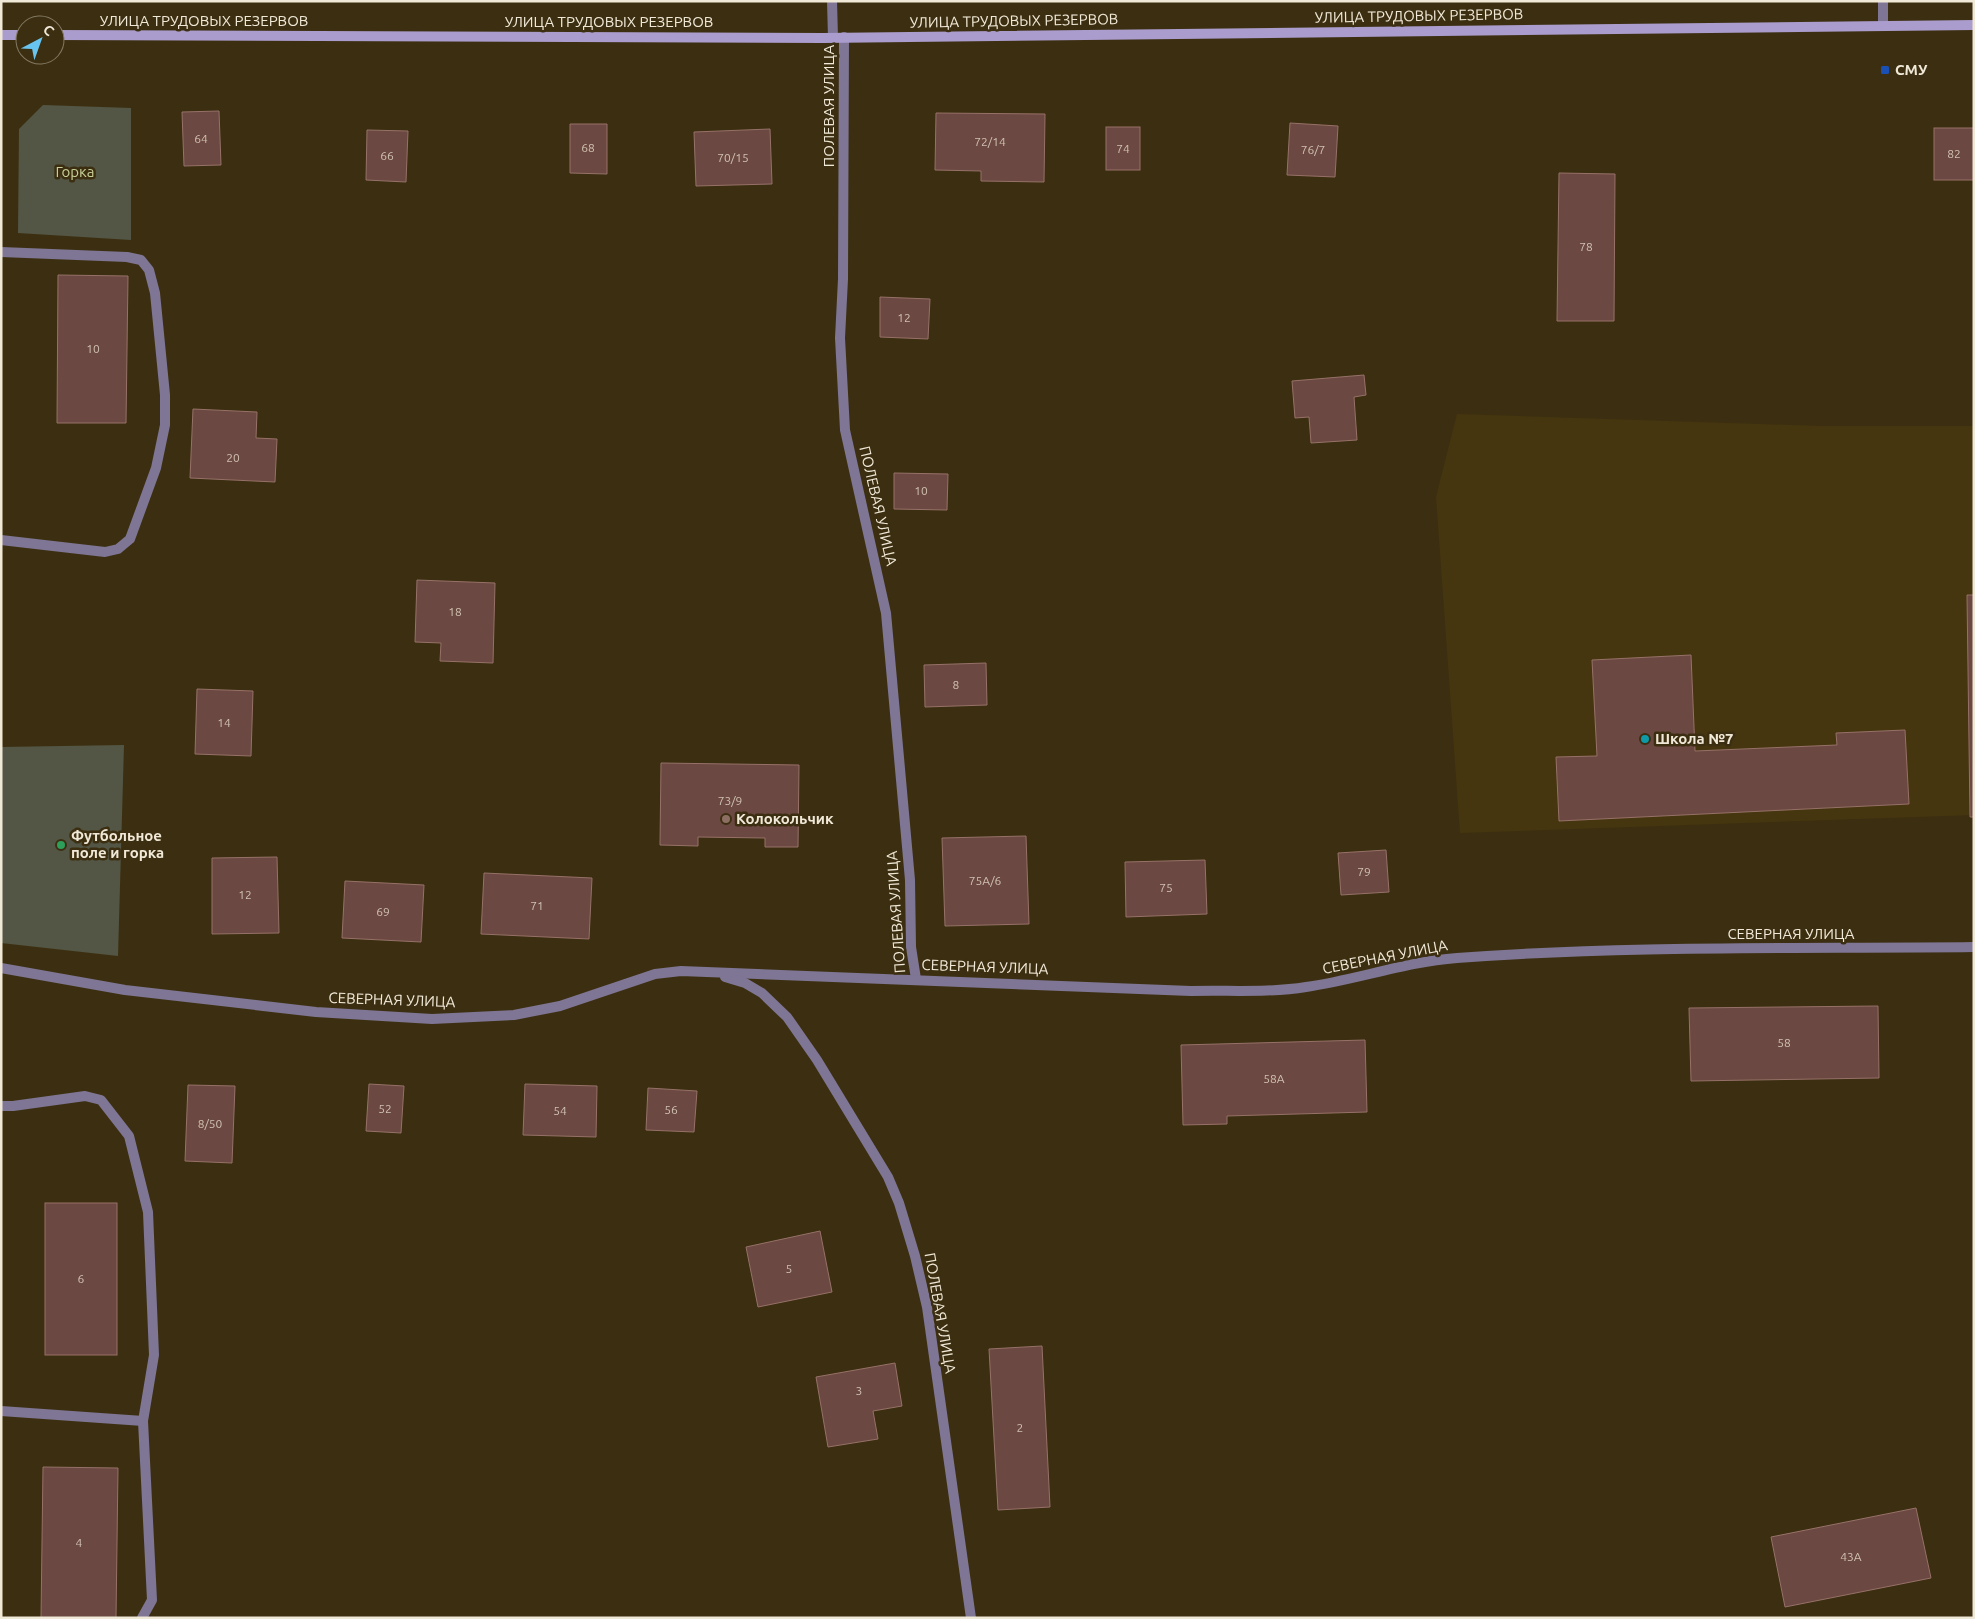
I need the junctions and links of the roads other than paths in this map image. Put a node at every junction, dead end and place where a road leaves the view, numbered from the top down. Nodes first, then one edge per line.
1 (832, 1) edge
2 (1883, 1) edge
3 (1974, 25) edge
4 (1883, 26) junction
5 (1, 35) edge
6 (15, 35) edge
7 (65, 35) edge
8 (844, 37) junction
9 (833, 38) junction
10 (1, 252) edge
11 (1, 540) edge
12 (1974, 947) edge
13 (1, 968) edge
14 (710, 973) junction
15 (916, 980) junction
16 (1, 1106) edge
17 (1, 1411) edge
18 (143, 1421) junction
19 (142, 1618) edge
20 (971, 1618) edge

1 - 9 street, ПОЛЕВАЯ УЛИЦА
2 - 4 street
3 - 4 main road, УЛИЦА ТРУДОВЫХ РЕЗЕРВОВ
4 - 8 main road, УЛИЦА ТРУДОВЫХ РЕЗЕРВОВ
5 - 6 main road
7 - 9 main road, УЛИЦА ТРУДОВЫХ РЕЗЕРВОВ
8 - 9 main road, УЛИЦА ТРУДОВЫХ РЕЗЕРВОВ
8 - 15 street, ПОЛЕВАЯ УЛИЦА
10 - 11 street
12 - 15 street, СЕВЕРНАЯ УЛИЦА
13 - 14 street, СЕВЕРНАЯ УЛИЦА
14 - 15 street, СЕВЕРНАЯ УЛИЦА
14 - 20 street, ПОЛЕВАЯ УЛИЦА
16 - 18 street
17 - 18 street
18 - 19 street

